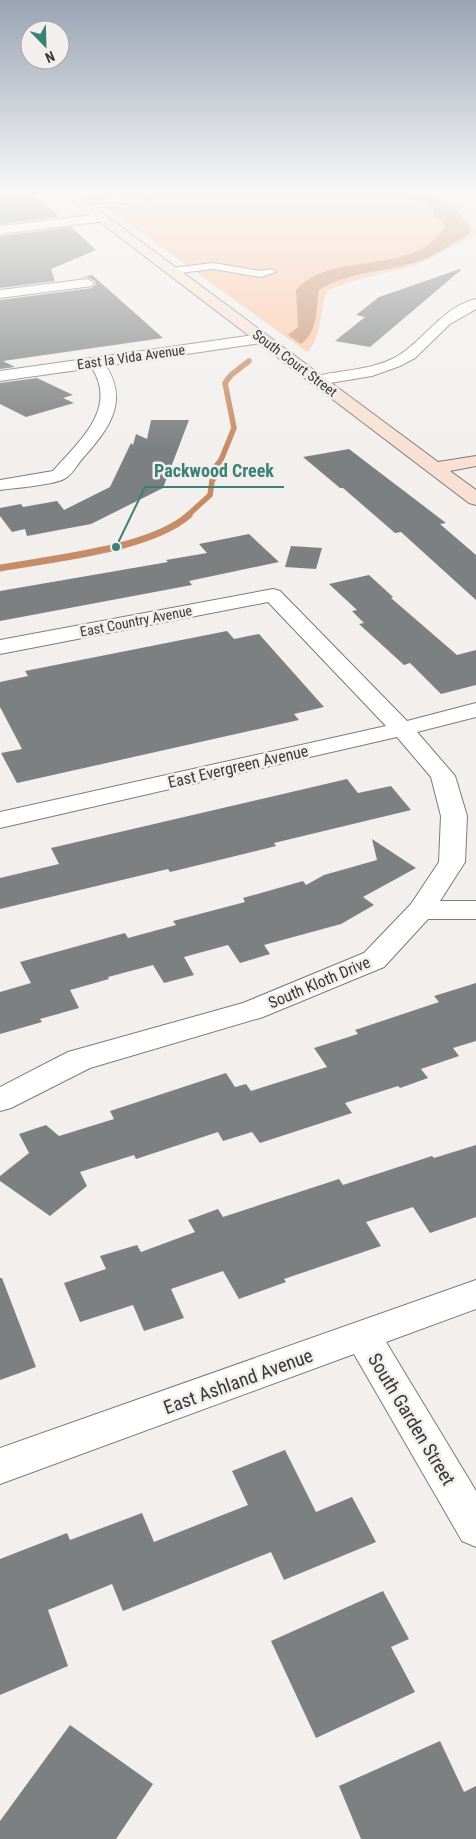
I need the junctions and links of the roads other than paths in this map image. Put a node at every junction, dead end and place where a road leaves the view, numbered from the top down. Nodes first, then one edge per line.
1 (180, 277) edge
2 (87, 283) dead end
3 (0, 294) edge
4 (476, 303) edge
5 (457, 312) junction
6 (476, 318) edge
7 (262, 339) junction
8 (96, 362) junction
9 (0, 376) edge
10 (318, 380) junction
11 (476, 461) edge
12 (435, 468) junction
13 (476, 478) edge
14 (454, 482) junction
15 (0, 485) edge
16 (476, 499) edge
17 (273, 595) joint
18 (0, 647) edge
19 (476, 710) edge
20 (402, 728) junction
21 (0, 820) edge
22 (421, 910) junction
23 (476, 910) edge
24 (0, 1100) edge
25 (476, 1294) edge
26 (363, 1336) junction
27 (0, 1466) edge
28 (476, 1528) edge

1 - 7 street, South Court Street
2 - 3 street
4 - 5 street
5 - 6 street
5 - 10 street
7 - 8 street, East la Vida Avenue
7 - 10 street, South Court Street
8 - 9 street, East la Vida Avenue
8 - 15 street
10 - 12 street, South Court Street
11 - 12 street
12 - 14 street, South Court Street
13 - 14 street
14 - 16 street, South Court Street
17 - 18 street, East Country Avenue
17 - 20 street, South Kloth Drive
19 - 20 street, East Evergreen Avenue
20 - 21 street, East Evergreen Avenue
20 - 22 street, South Kloth Drive
22 - 23 street
22 - 24 street, South Kloth Drive
25 - 26 street, East Ashland Avenue
26 - 27 street, East Ashland Avenue
26 - 28 street, South Garden Street

